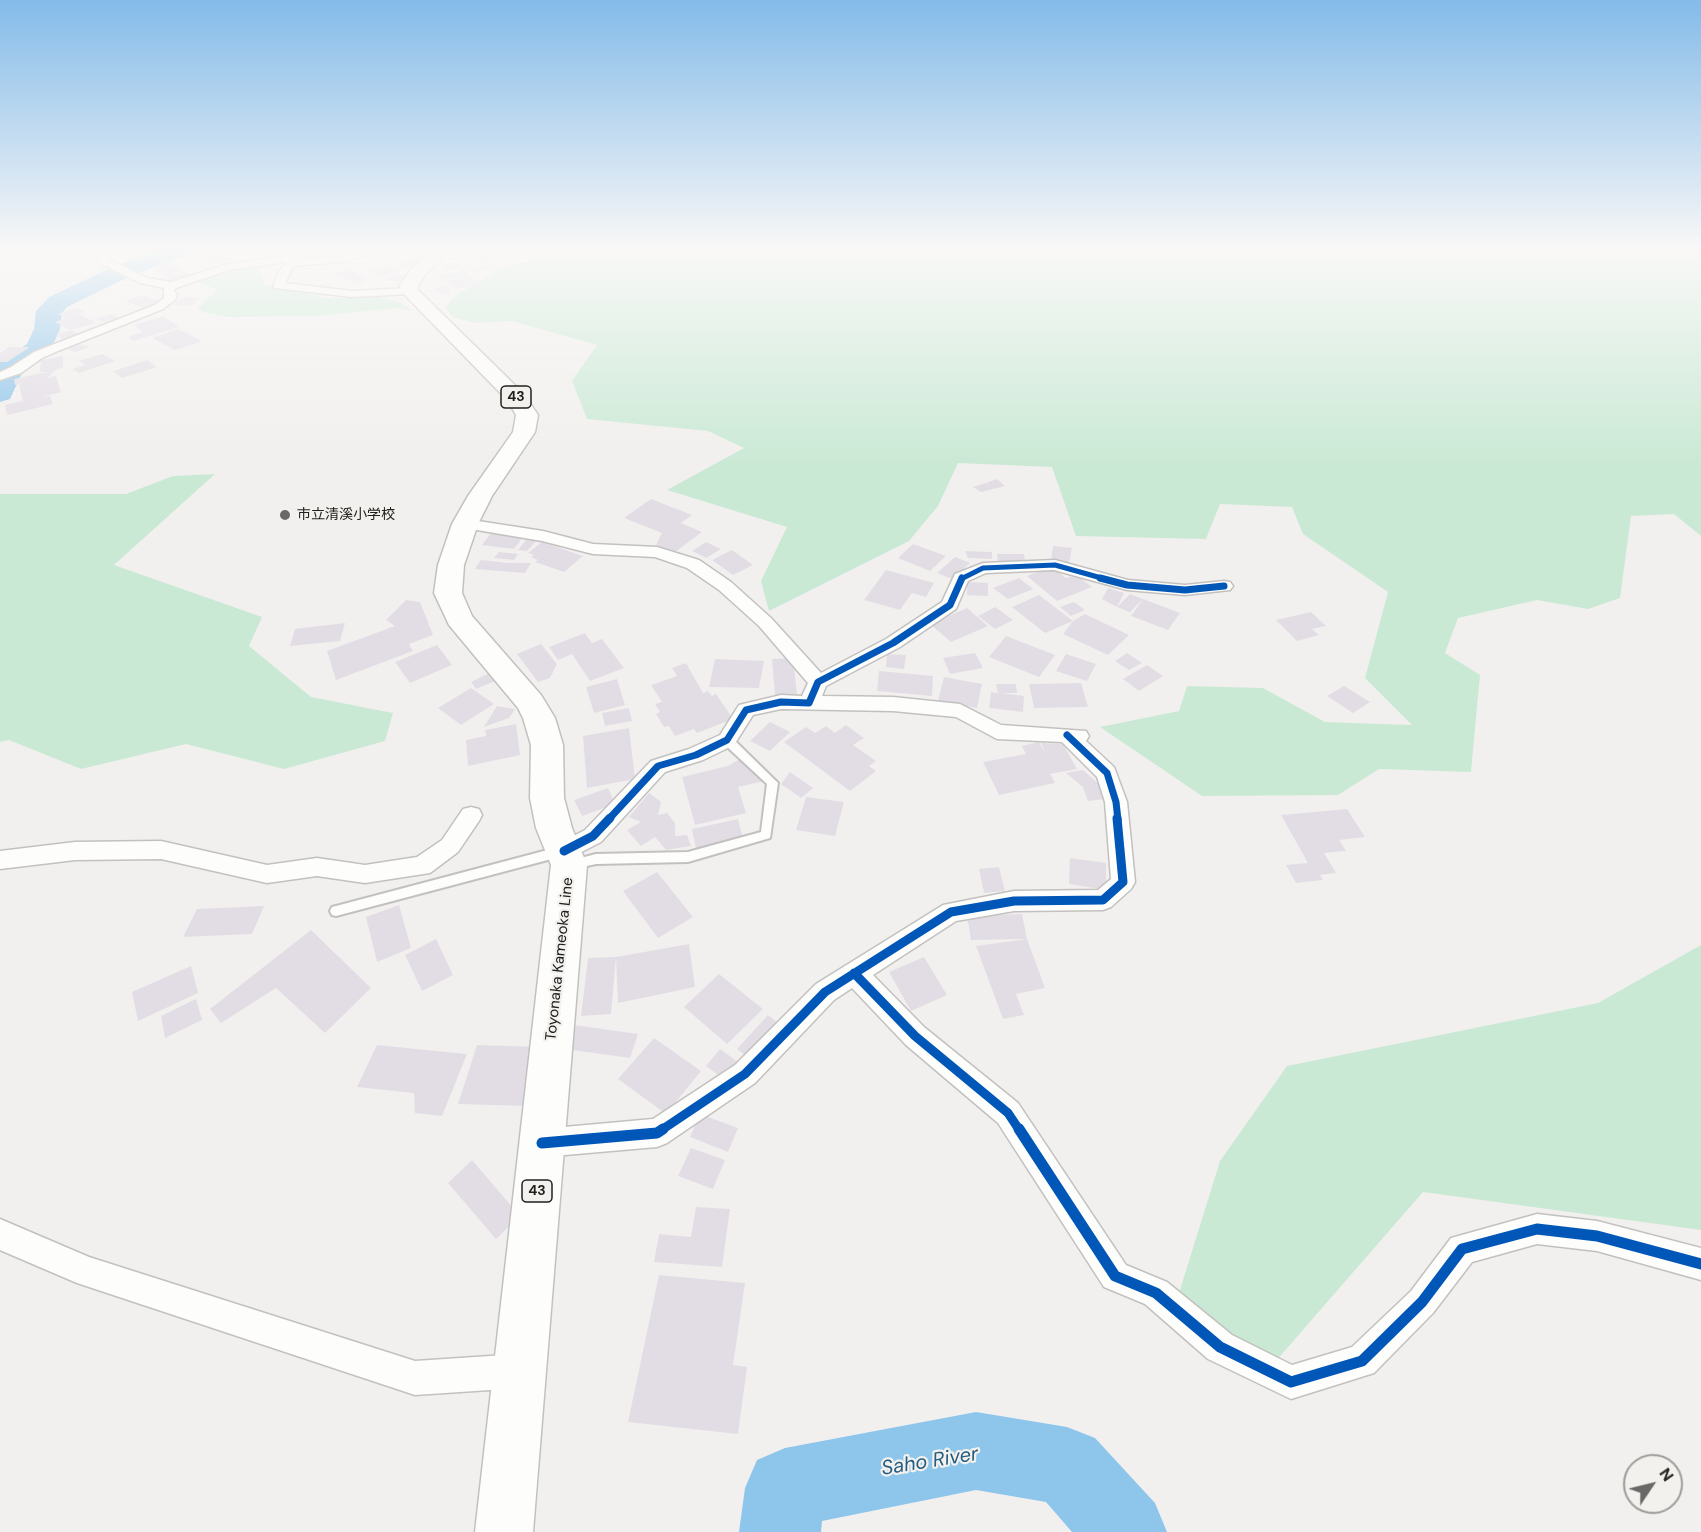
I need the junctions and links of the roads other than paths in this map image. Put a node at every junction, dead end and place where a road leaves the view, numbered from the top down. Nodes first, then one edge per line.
1 (128, 319) edge
2 (438, 319) edge
3 (0, 376) edge
4 (465, 524) junction
5 (1224, 586) dead end
6 (818, 681) junction
7 (809, 703) junction
8 (727, 740) junction
9 (471, 815) dead end
10 (567, 858) junction
11 (0, 860) edge
12 (336, 911) dead end
13 (854, 974) junction
14 (542, 1143) junction
15 (0, 1234) edge
16 (1701, 1264) edge
17 (520, 1371) junction
18 (504, 1532) edge

1 - 3 street
2 - 4 main road, Toyonaka Kameoka Line / 43
4 - 6 street
4 - 10 main road, Toyonaka Kameoka Line / 43
5 - 6 street
6 - 7 street
7 - 8 street
7 - 13 street
8 - 10 street
8 - 10 lane
9 - 11 street
10 - 12 lane
10 - 14 main road, Toyonaka Kameoka Line / 43
13 - 14 street
13 - 16 street
14 - 17 main road, Toyonaka Kameoka Line / 43
15 - 17 street
17 - 18 main road, Toyonaka Kameoka Line / 43

